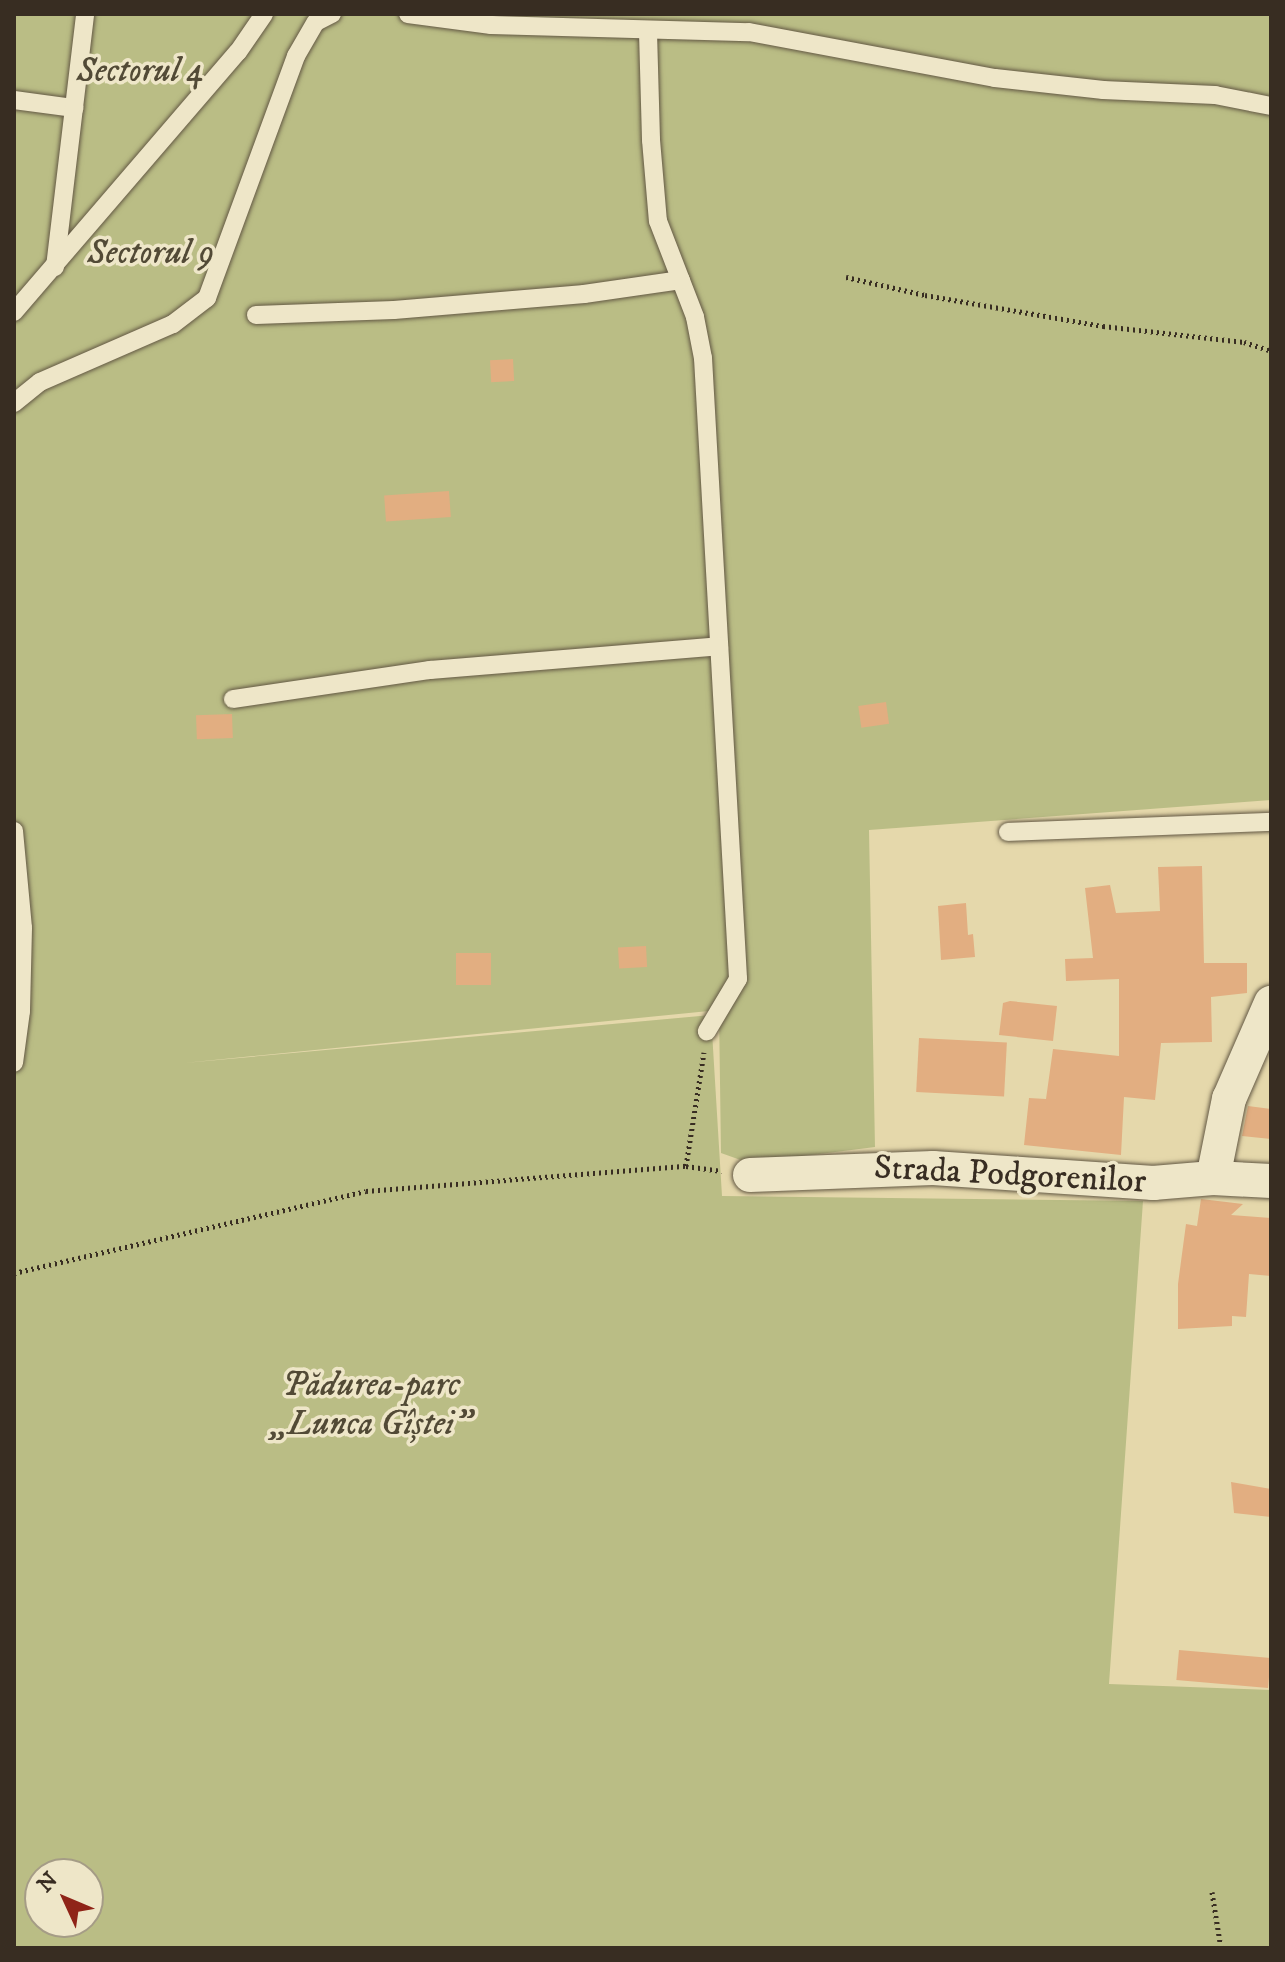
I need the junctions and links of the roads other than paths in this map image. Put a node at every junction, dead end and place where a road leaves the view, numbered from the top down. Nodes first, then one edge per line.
1 (85, 14) edge
2 (264, 14) edge
3 (332, 14) edge
4 (408, 14) edge
5 (648, 32) junction
6 (14, 100) edge
7 (1271, 106) edge
8 (74, 108) junction
9 (55, 267) junction
10 (681, 280) junction
11 (14, 312) edge
12 (256, 315) dead end
13 (14, 403) edge
14 (719, 646) junction
15 (233, 699) dead end
16 (1271, 822) edge
17 (14, 831) edge
18 (1008, 832) dead end
19 (1271, 1003) edge
20 (707, 1031) road end
21 (14, 1063) edge
22 (750, 1175) road end
23 (1213, 1178) junction
24 (1271, 1181) edge

1 - 8 lane
2 - 9 lane
3 - 13 lane
4 - 5 lane
5 - 7 lane
5 - 10 lane
6 - 8 lane
8 - 9 lane
9 - 11 lane
10 - 12 lane
10 - 14 lane
14 - 15 lane
14 - 20 lane
16 - 18 lane
17 - 21 lane
19 - 23 street
22 - 23 street, Strada Podgorenilor
23 - 24 street, Strada Podgorenilor

